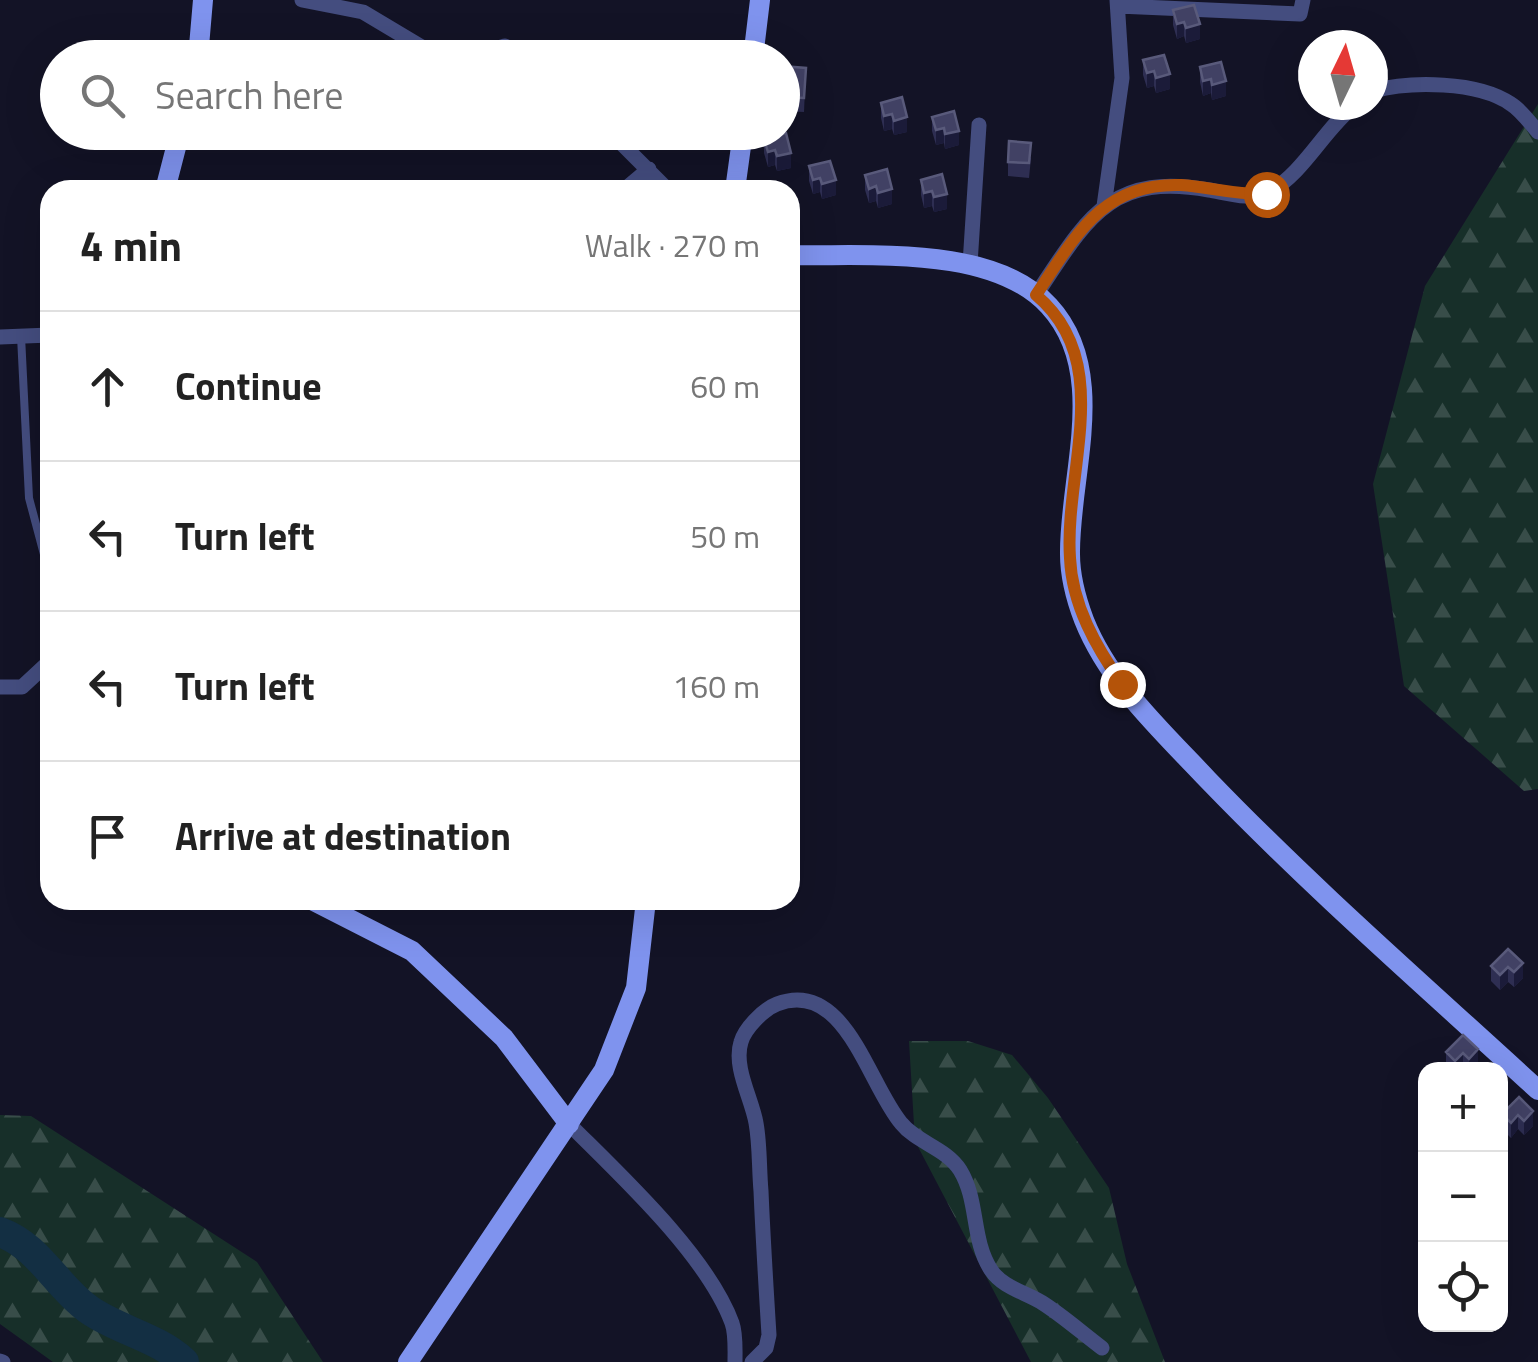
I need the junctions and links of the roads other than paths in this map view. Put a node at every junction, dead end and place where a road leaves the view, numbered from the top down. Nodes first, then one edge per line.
1 (203, 0) edge
2 (302, 0) edge
3 (760, 0) edge
4 (1303, 0) edge
5 (1118, 3) edge
6 (1214, 5) edge
7 (200, 40) edge
8 (411, 40) edge
9 (755, 40) edge
10 (1388, 87) edge
11 (1336, 120) edge
12 (980, 126) dead end
13 (1538, 132) edge
14 (175, 150) edge
15 (628, 150) edge
16 (741, 150) edge
17 (649, 170) junction
18 (168, 180) edge
19 (636, 180) edge
20 (658, 180) edge
21 (736, 180) edge
22 (1104, 206) junction
23 (800, 255) edge
24 (970, 264) junction
25 (1036, 295) junction
26 (40, 335) edge
27 (0, 336) edge
28 (21, 336) junction
29 (40, 539) edge
30 (40, 670) edge
31 (0, 687) edge
32 (332, 910) edge
33 (645, 910) edge
34 (1538, 1090) edge
35 (569, 1124) junction
36 (1102, 1348) dead end
37 (408, 1362) edge
38 (735, 1362) edge
39 (752, 1362) edge

1 - 7 street
2 - 8 street
3 - 9 street
4 - 6 street
5 - 6 street
5 - 22 street
10 - 13 street
11 - 22 street
12 - 24 street
14 - 18 street
15 - 17 street
16 - 21 street
17 - 19 street
17 - 20 street
22 - 25 street
23 - 24 street
24 - 25 street
25 - 34 street
26 - 28 street
27 - 28 street
28 - 29 lane
30 - 31 street
32 - 35 street
33 - 35 street
35 - 37 street
35 - 38 street
36 - 39 street

